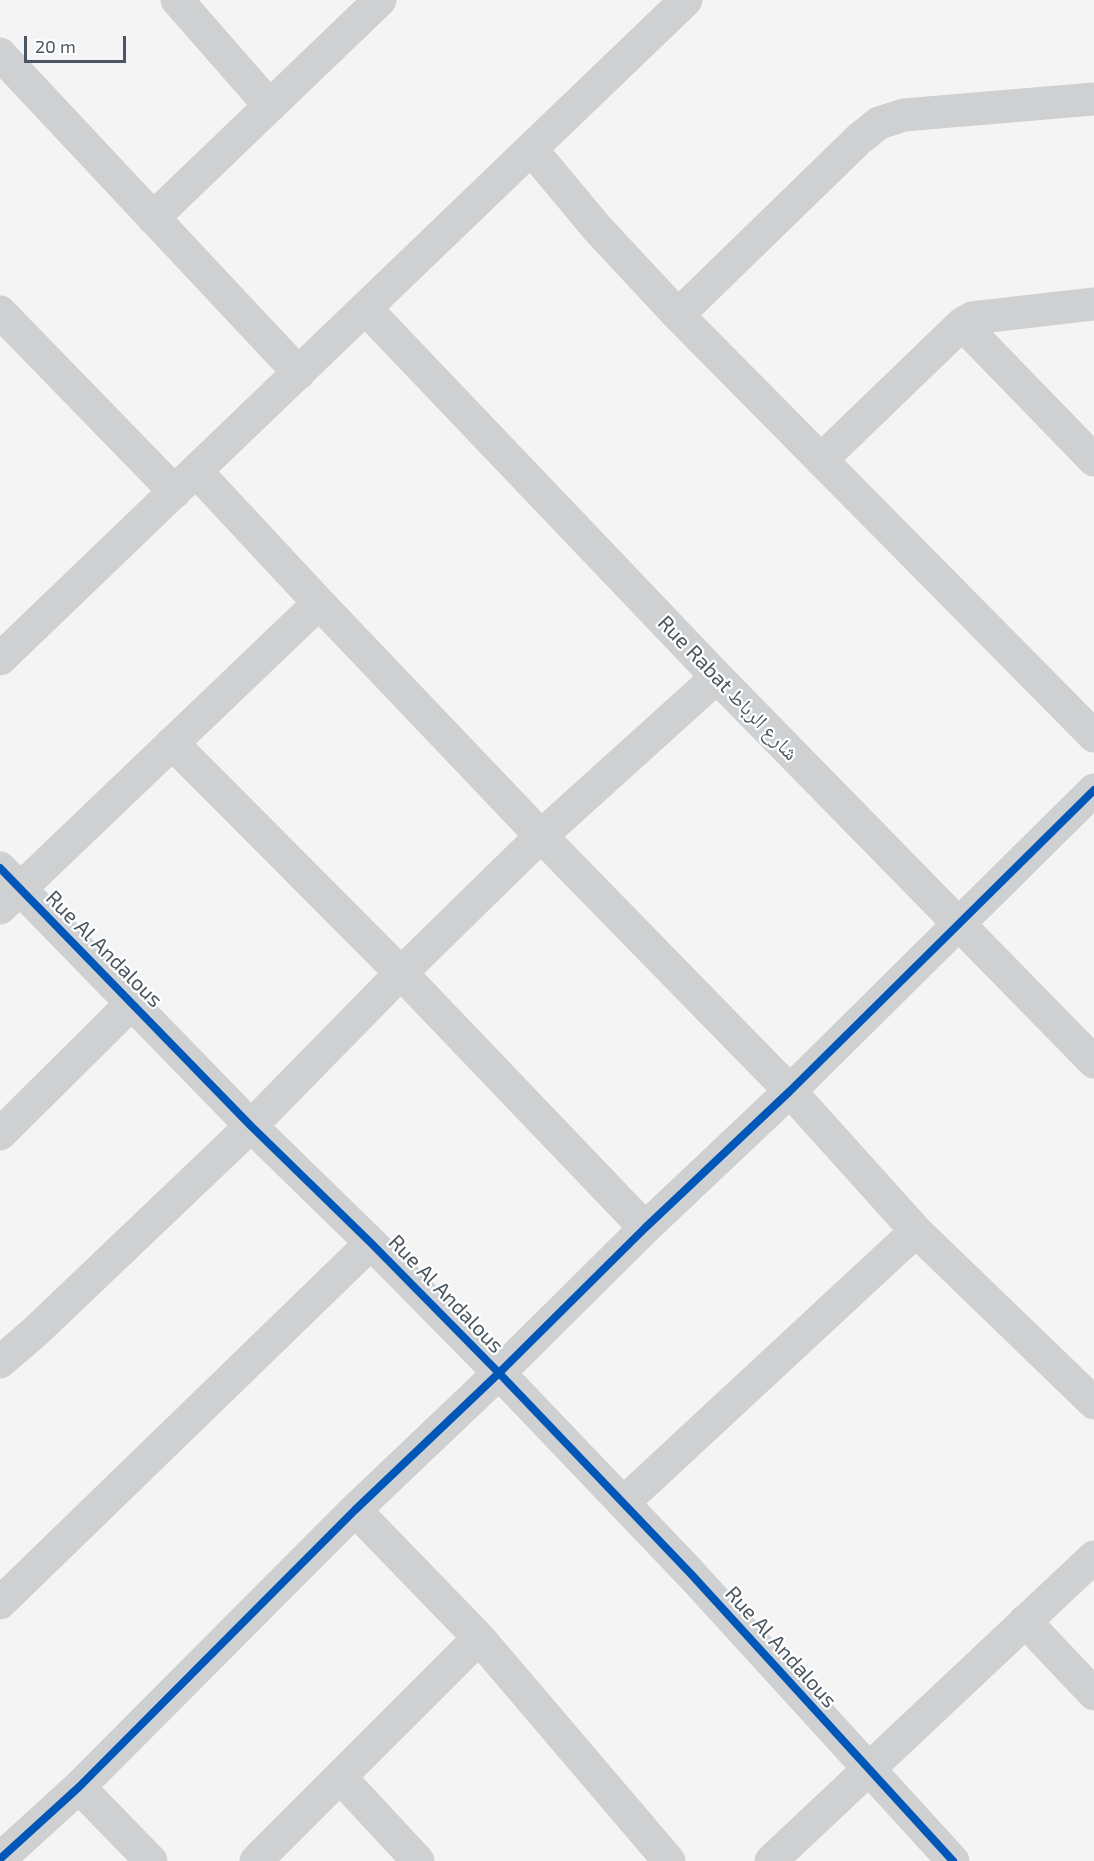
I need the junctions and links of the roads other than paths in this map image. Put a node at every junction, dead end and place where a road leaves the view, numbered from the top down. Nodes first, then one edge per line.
1 (177, 0) edge
2 (380, 0) edge
3 (686, 0) edge
4 (0, 54) edge
5 (1094, 99) edge
6 (269, 105) junction
7 (532, 150) junction
8 (153, 218) junction
9 (1094, 304) edge
10 (366, 309) junction
11 (678, 315) junction
12 (2, 319) edge
13 (962, 324) junction
14 (299, 373) junction
15 (821, 460) junction
16 (1094, 460) edge
17 (186, 482) junction
18 (318, 603) junction
19 (0, 659) edge
20 (717, 677) junction
21 (1094, 736) edge
22 (172, 743) junction
23 (1094, 790) edge
24 (541, 836) junction
25 (7, 889) edge
26 (960, 924) junction
27 (401, 973) junction
28 (132, 1003) junction
29 (1094, 1062) edge
30 (790, 1091) junction
31 (251, 1126) junction
32 (0, 1134) edge
33 (645, 1228) junction
34 (916, 1232) junction
35 (371, 1243) junction
36 (0, 1362) edge
37 (499, 1373) junction
38 (1094, 1403) edge
39 (623, 1503) junction
40 (355, 1510) junction
41 (1094, 1557) edge
42 (0, 1603) edge
43 (1025, 1621) junction
44 (479, 1638) junction
45 (1094, 1694) edge
46 (867, 1769) junction
47 (340, 1777) junction
48 (79, 1787) junction
49 (0, 1859) edge
50 (151, 1861) edge
51 (256, 1861) edge
52 (418, 1861) edge
53 (669, 1861) edge
54 (771, 1861) edge
55 (953, 1861) edge

1 - 6 street
2 - 6 street
3 - 7 street
4 - 8 street
5 - 11 street
6 - 8 street
7 - 10 street
7 - 11 street
8 - 14 street
9 - 13 street
10 - 14 street
10 - 20 street, Rue Rabat شارع الرباط
11 - 15 street
12 - 17 street
13 - 15 street
13 - 16 street
14 - 17 street
15 - 21 street
17 - 18 street
17 - 19 street
18 - 22 street
18 - 24 street
20 - 24 street
20 - 26 street, Rue Rabat شارع الرباط
22 - 25 street
22 - 27 street
23 - 26 street
24 - 27 street
24 - 30 street
25 - 28 street, Rue Al Andalous
26 - 29 street, Rue Rabat شارع الرباط
26 - 30 street
27 - 31 street
27 - 33 street
28 - 31 street, Rue Al Andalous
28 - 32 street
30 - 33 street
30 - 34 street
31 - 35 street, Rue Al Andalous
31 - 36 street
33 - 37 street
34 - 38 street
34 - 39 street
35 - 37 street, Rue Al Andalous
35 - 42 street
37 - 39 street, Rue Al Andalous
37 - 40 street
39 - 46 street, Rue Al Andalous
40 - 44 street
40 - 48 street
41 - 43 street
43 - 45 street
43 - 46 street
44 - 47 street
44 - 53 street
46 - 54 street
46 - 55 street, Rue Al Andalous
47 - 51 street
47 - 52 street
48 - 49 street
48 - 50 street

